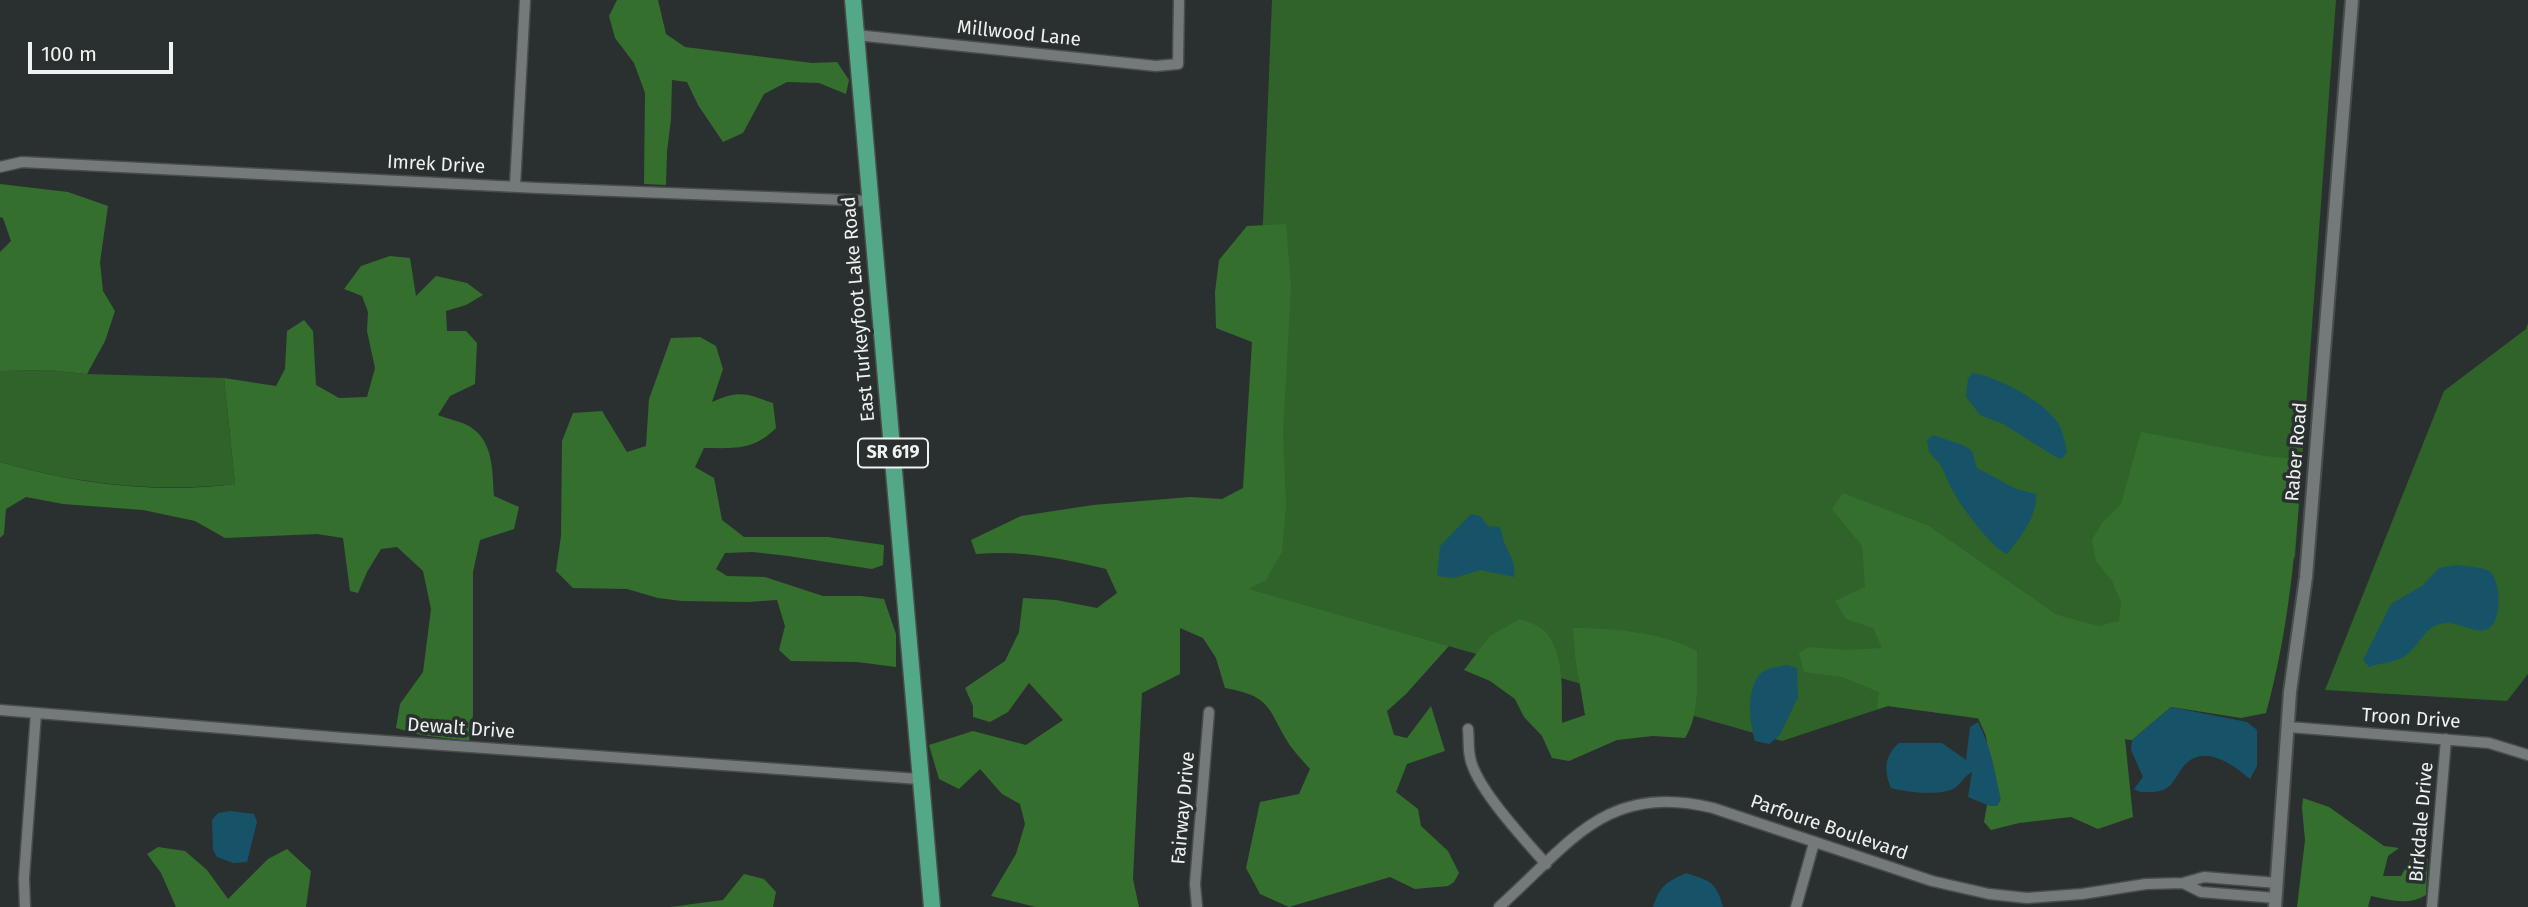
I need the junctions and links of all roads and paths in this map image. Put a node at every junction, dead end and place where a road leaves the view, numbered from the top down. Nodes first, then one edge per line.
1 (525, 0) edge
2 (853, 0) edge
3 (1179, 0) edge
4 (2352, 0) edge
5 (856, 35) junction
6 (0, 167) edge
7 (515, 186) junction
8 (870, 201) junction
9 (0, 710) edge
10 (1209, 712) dead end
11 (36, 713) junction
12 (2289, 727) junction
13 (1468, 729) dead end
14 (2446, 739) junction
15 (2528, 755) edge
16 (919, 779) junction
17 (1814, 843) junction
18 (1546, 864) junction
19 (2183, 883) junction
20 (2277, 883) junction
21 (2040, 902) edge
22 (2276, 902) edge
23 (24, 907) edge
24 (932, 907) edge
25 (1197, 907) edge
26 (1499, 907) edge
27 (1796, 907) edge
28 (2432, 907) edge

1 - 7 street
2 - 5 main road, East Turkeyfoot Lake Road / SR 619
3 - 5 street, Millwood Lane
4 - 12 street, Raber Road
5 - 8 main road, East Turkeyfoot Lake Road / SR 619
6 - 7 street, Imrek Drive
7 - 8 street, Imrek Drive
8 - 16 main road, East Turkeyfoot Lake Road / SR 619
9 - 11 street, Dewalt Drive
10 - 25 street, Fairway Drive
11 - 16 street, Dewalt Drive
11 - 23 street
12 - 14 street, Troon Drive
12 - 20 street, Raber Road
13 - 18 street
14 - 15 street, Troon Drive
14 - 28 street, Birkdale Drive
16 - 24 main road, East Turkeyfoot Lake Road / SR 619
17 - 18 street, Parfoure Boulevard
17 - 21 street, Parfoure Boulevard
17 - 27 street
18 - 26 street, Parfoure Boulevard
19 - 20 street, Parfoure Boulevard
19 - 21 street, Parfoure Boulevard
19 - 22 street, Parfoure Boulevard
20 - 22 street, Raber Road

